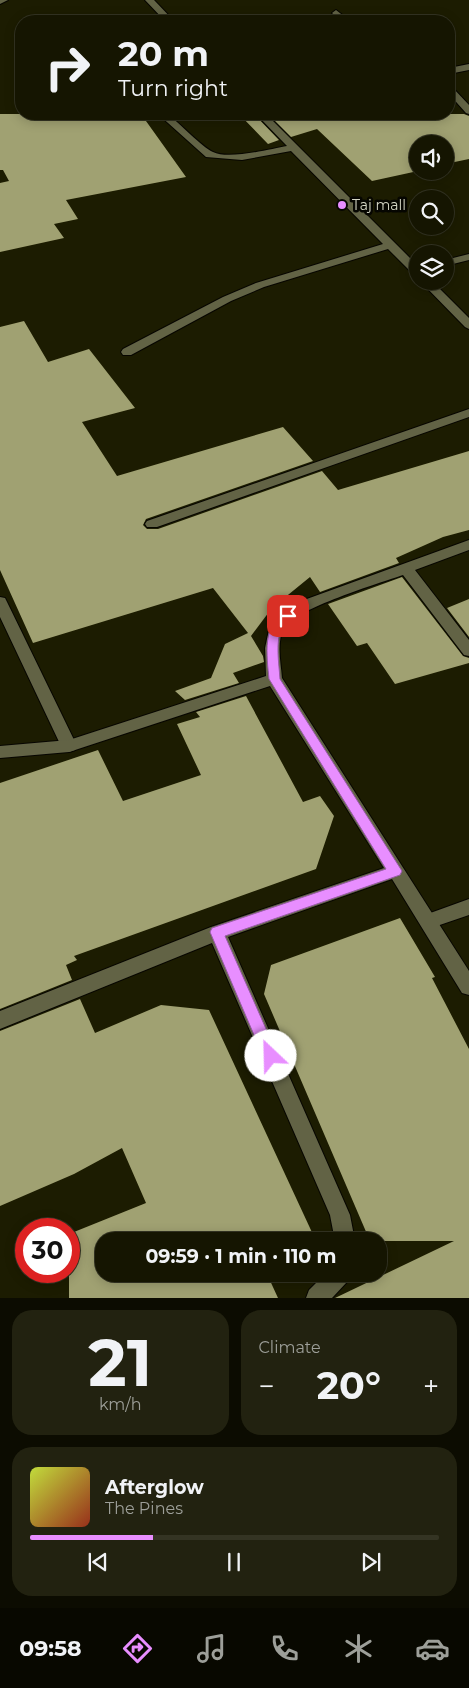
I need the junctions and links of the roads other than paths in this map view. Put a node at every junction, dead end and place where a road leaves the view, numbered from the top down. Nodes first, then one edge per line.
1 (4, 0) edge
2 (149, 0) edge
3 (0, 1) edge
4 (336, 13) dead end
5 (164, 15) edge
6 (338, 15) edge
7 (469, 67) edge
8 (455, 70) edge
9 (455, 96) edge
10 (469, 111) edge
11 (169, 120) edge
12 (267, 120) edge
13 (294, 147) junction
14 (390, 245) junction
15 (469, 257) edge
16 (454, 261) edge
17 (409, 263) edge
18 (434, 290) edge
19 (469, 325) edge
20 (127, 352) dead end
21 (469, 412) edge
22 (152, 524) dead end
23 (469, 545) edge
24 (406, 568) junction
25 (0, 602) edge
26 (469, 651) edge
27 (274, 679) junction
28 (69, 746) junction
29 (0, 752) edge
30 (395, 871) junction
31 (469, 907) edge
32 (428, 921) junction
33 (217, 932) junction
34 (469, 987) edge
35 (0, 1020) edge
36 (343, 1232) edge
37 (332, 1282) edge
38 (317, 1298) edge

1 - 3 street
2 - 5 street
4 - 6 street
7 - 8 street
9 - 10 street
11 - 13 street
12 - 13 street
13 - 14 street
14 - 17 street
14 - 20 street
15 - 16 street
18 - 19 street
21 - 22 street
23 - 24 street
24 - 26 street
24 - 27 street
25 - 28 street
27 - 28 street
27 - 30 street
28 - 29 street
30 - 32 street
30 - 33 street
31 - 32 street
32 - 34 street
33 - 35 street
33 - 36 street
37 - 38 street

